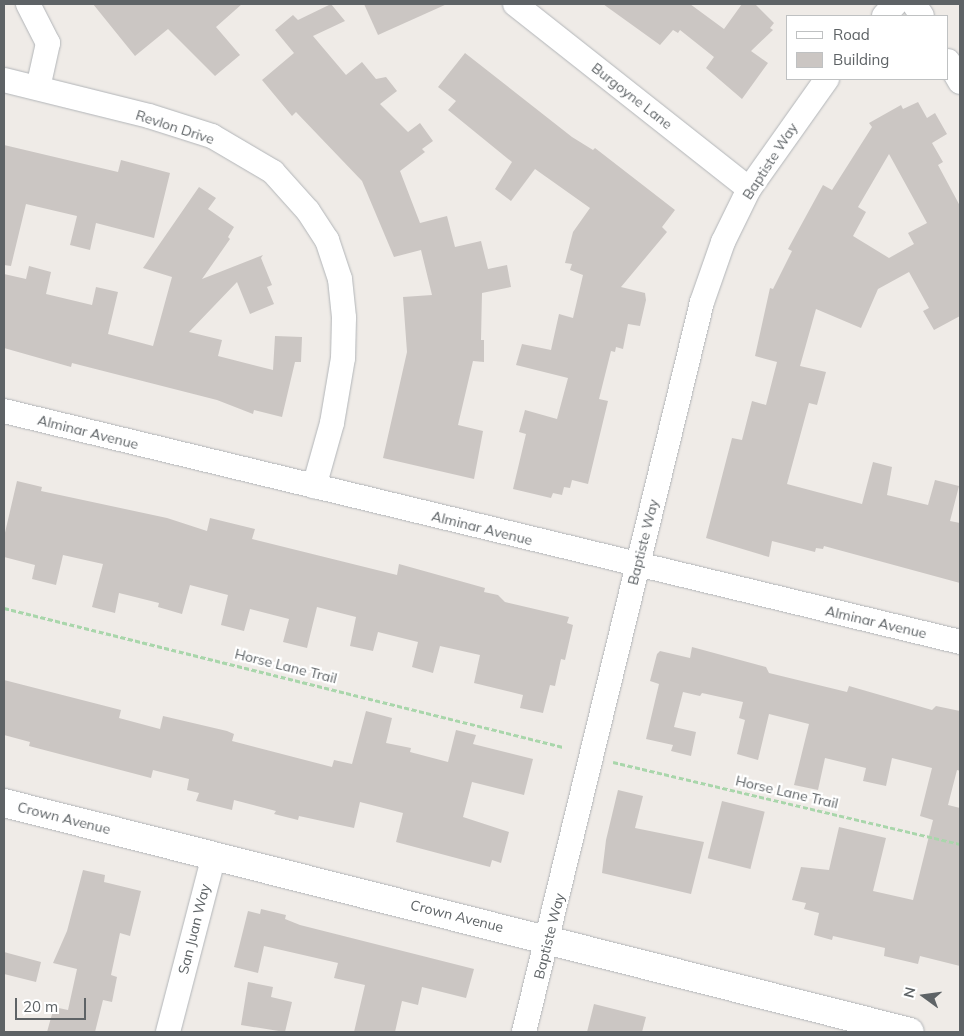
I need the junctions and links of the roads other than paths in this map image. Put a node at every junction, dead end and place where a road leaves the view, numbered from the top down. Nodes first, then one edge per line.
1 (28, 4) edge
2 (515, 4) edge
3 (895, 4) edge
4 (914, 4) edge
5 (885, 15) edge
6 (921, 15) edge
7 (949, 63) edge
8 (4, 80) edge
9 (826, 80) edge
10 (960, 82) edge
11 (38, 88) junction
12 (750, 189) junction
13 (4, 411) edge
14 (314, 487) junction
15 (636, 566) junction
16 (960, 642) edge
17 (4, 803) edge
18 (214, 855) junction
19 (548, 939) junction
20 (843, 1024) edge
21 (168, 1032) edge
22 (524, 1032) edge
23 (910, 1032) edge

1 - 11 street
2 - 12 street, Burgoyne Lane
3 - 5 street
4 - 6 street
7 - 10 street
8 - 11 street, Revlon Drive
9 - 12 street, Baptiste Way
11 - 14 street, Revlon Drive
12 - 15 street, Baptiste Way
13 - 14 street, Alminar Avenue
14 - 15 street, Alminar Avenue
15 - 16 street, Alminar Avenue
15 - 19 street, Baptiste Way
17 - 18 street, Crown Avenue
18 - 19 street, Crown Avenue
18 - 21 street, San Juan Way
19 - 20 street, Crown Avenue
19 - 22 street, Baptiste Way
20 - 23 street, Crown Avenue

